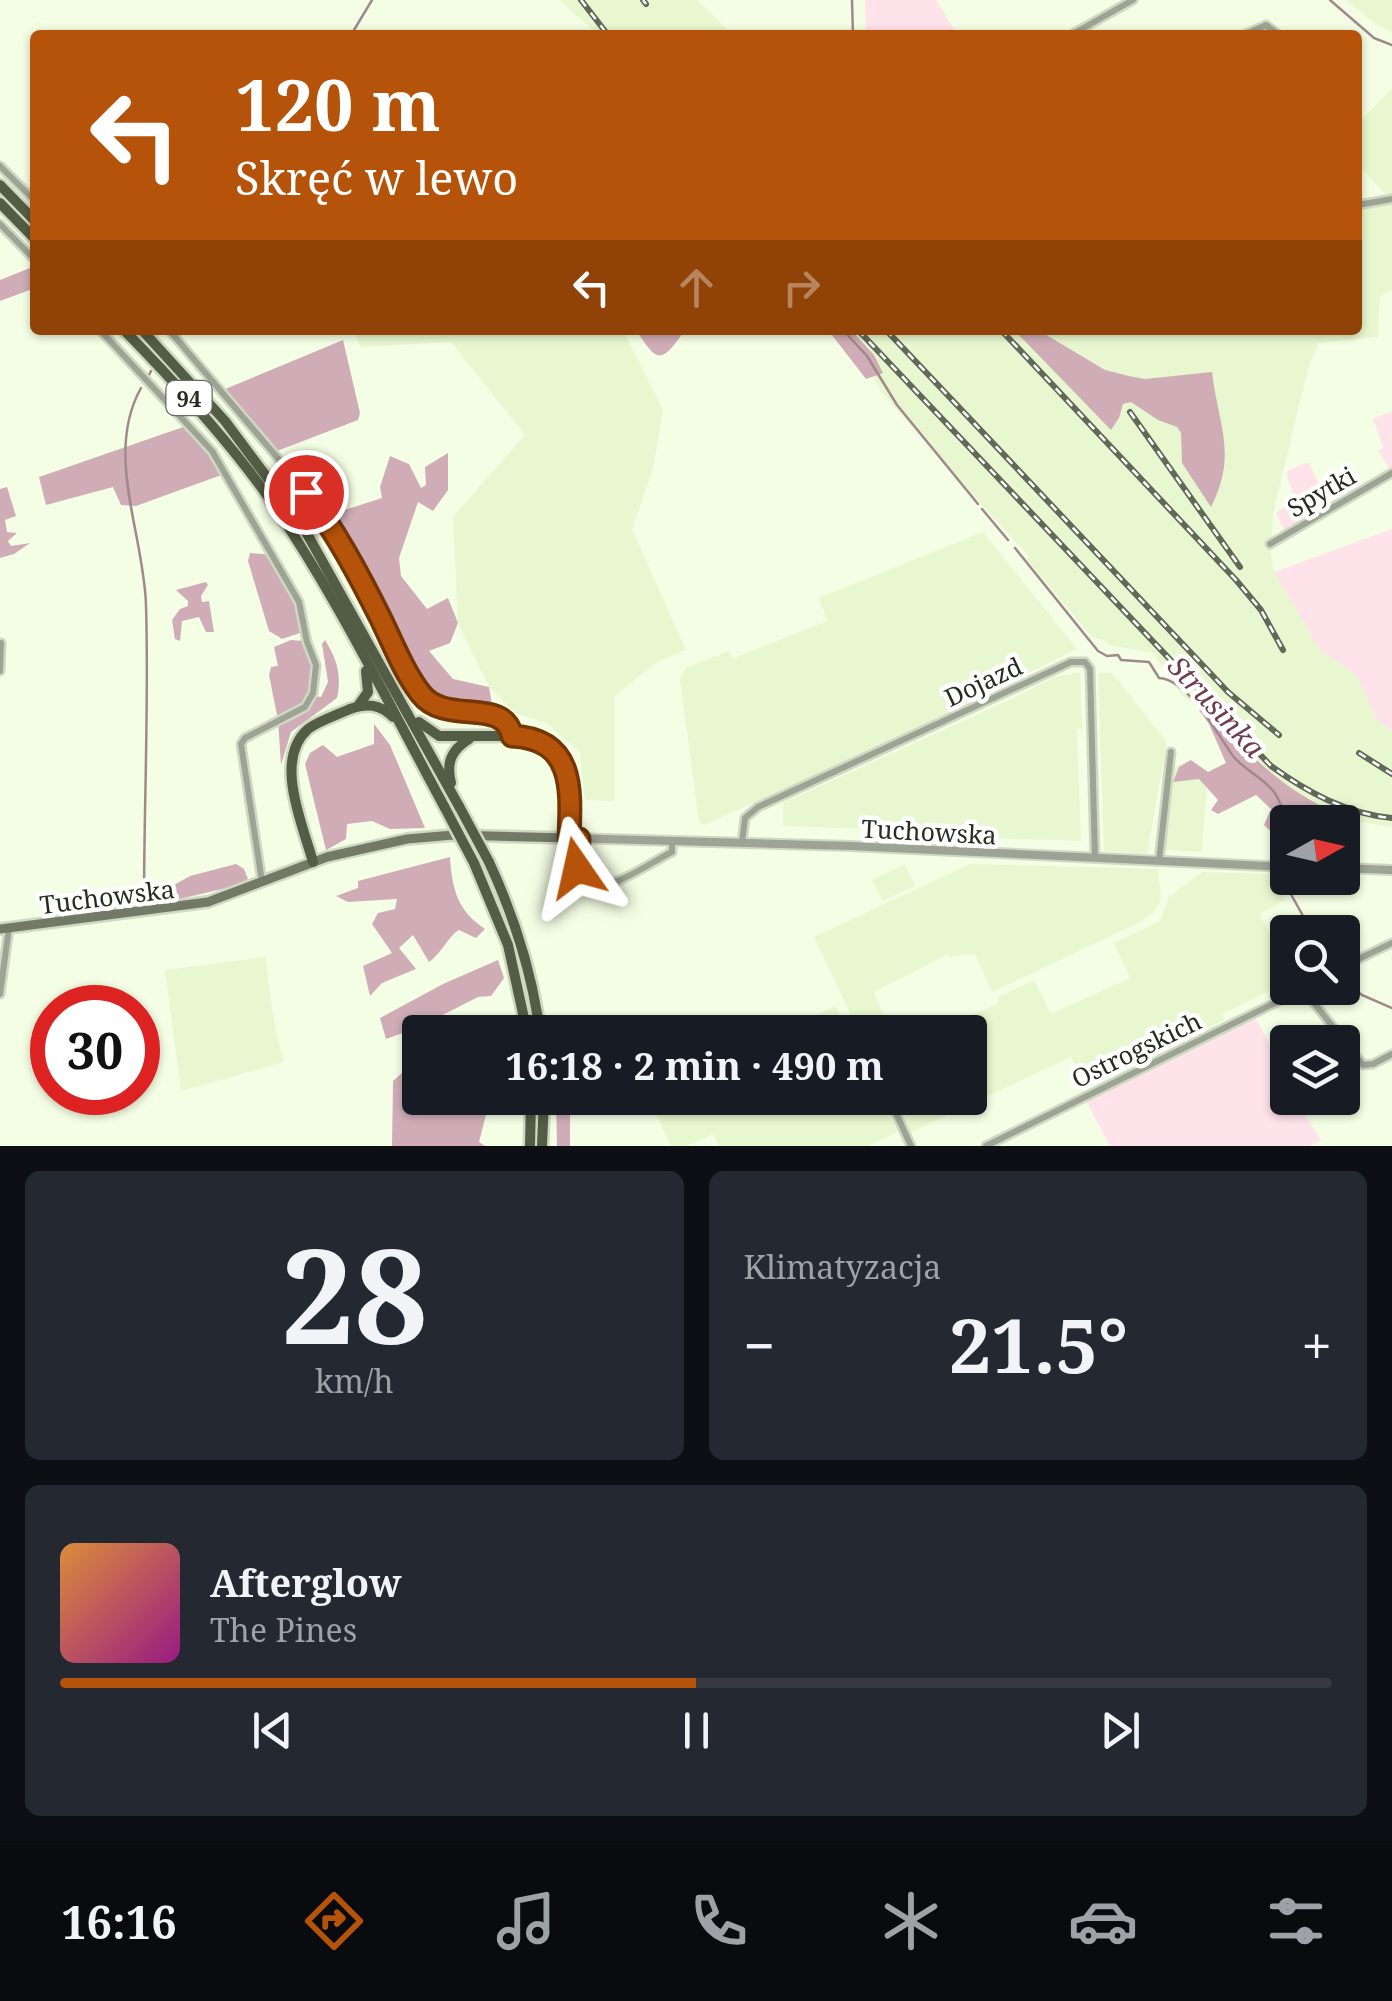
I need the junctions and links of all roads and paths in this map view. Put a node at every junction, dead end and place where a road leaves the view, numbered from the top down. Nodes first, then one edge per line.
1 (1133, 0) edge
2 (1080, 30) edge
3 (0, 166) edge
4 (0, 185) edge
5 (30, 196) edge
6 (1392, 200) edge
7 (0, 203) edge
8 (1362, 204) edge
9 (30, 216) edge
10 (0, 224) edge
11 (30, 233) edge
12 (30, 255) edge
13 (105, 335) edge
14 (129, 335) edge
15 (147, 335) edge
16 (173, 335) edge
17 (1392, 472) edge
18 (1270, 544) dead end
19 (0, 642) edge
20 (358, 648) junction
21 (0, 670) edge
22 (400, 697) junction
23 (358, 706) junction
24 (405, 734) junction
25 (512, 736) junction
26 (471, 738) junction
27 (1172, 752) dead end
28 (460, 808) junction
29 (574, 838) junction
30 (672, 842) junction
31 (742, 844) junction
32 (1095, 858) junction
33 (1159, 861) junction
34 (312, 862) junction
35 (1270, 865) edge
36 (1360, 869) edge
37 (1392, 870) edge
38 (262, 884) junction
39 (4, 928) edge
40 (1392, 943) edge
41 (1360, 958) edge
42 (0, 994) edge
43 (1270, 1005) edge
44 (1317, 1005) edge
45 (523, 1015) edge
46 (537, 1015) edge
47 (1392, 1054) edge
48 (531, 1115) edge
49 (543, 1115) edge
50 (897, 1115) edge
51 (530, 1146) edge
52 (542, 1146) edge
53 (911, 1146) edge
54 (986, 1146) edge

1 - 2 street
3 - 5 street
4 - 9 main road
6 - 8 street
7 - 11 main road
10 - 12 street
13 - 38 street
14 - 20 main road, 94
15 - 22 main road, 94
16 - 25 street
17 - 18 street, Spytki
19 - 21 street
20 - 23 main road
20 - 24 main road, 94
22 - 26 main road
22 - 28 main road, 94
23 - 24 main road
23 - 34 main road
24 - 45 main road, 94, bridge
25 - 26 main road
25 - 29 main road
26 - 28 main road
27 - 33 street
28 - 46 main road, 94, bridge
29 - 30 street, Tuchowska
29 - 30 street
29 - 34 main road, Tuchowska
30 - 31 street, Tuchowska
31 - 32 street, Tuchowska
31 - 32 street, Dojazd
32 - 33 street, Tuchowska
33 - 35 street, Tuchowska
34 - 38 main road, Tuchowska
36 - 37 street
38 - 39 main road, Tuchowska
39 - 42 street
40 - 41 street
43 - 54 street, Ostrogskich
44 - 47 street
48 - 51 main road
49 - 52 main road
50 - 53 street

